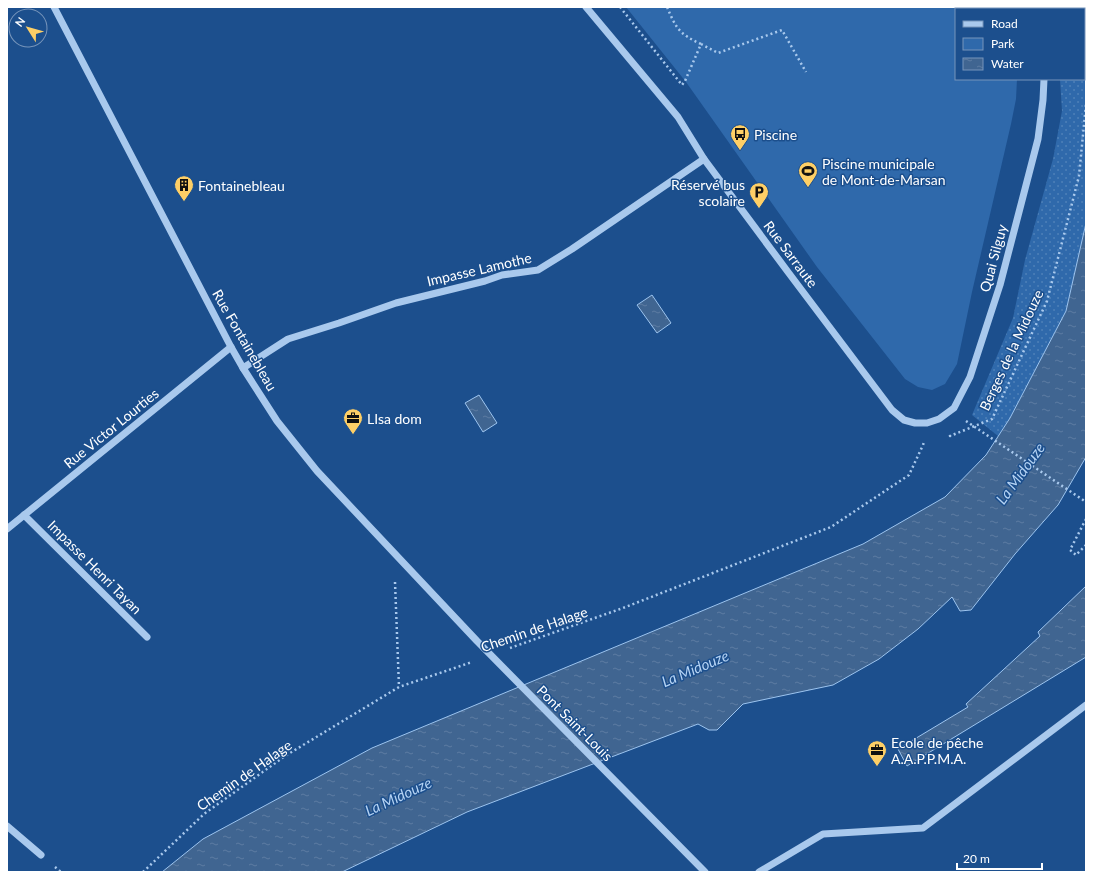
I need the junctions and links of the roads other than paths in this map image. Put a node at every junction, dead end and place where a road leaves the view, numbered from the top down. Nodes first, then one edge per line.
1 (54, 7) edge
2 (586, 7) edge
3 (1044, 80) edge
4 (704, 159) junction
5 (231, 347) junction
6 (243, 368) junction
7 (927, 423) joint
8 (24, 515) junction
9 (7, 529) edge
10 (147, 637) dead end
11 (477, 641) joint
12 (1086, 705) edge
13 (7, 826) edge
14 (41, 855) dead end
15 (705, 872) edge
16 (759, 872) edge

1 - 5 street, Rue Fontainebleau
2 - 4 street, Rue Sarraute
3 - 7 street, Quai Silguy
4 - 6 street, Impasse Lamothe
4 - 7 street, Rue Sarraute
5 - 6 street, Rue Fontainebleau
5 - 8 street, Rue Victor Lourties
6 - 11 street, Rue Fontainebleau
8 - 9 street, Rue Victor Lourties
8 - 10 street, Impasse Henri Tayan
11 - 15 street, Pont Saint-Louis
12 - 16 street
13 - 14 street

